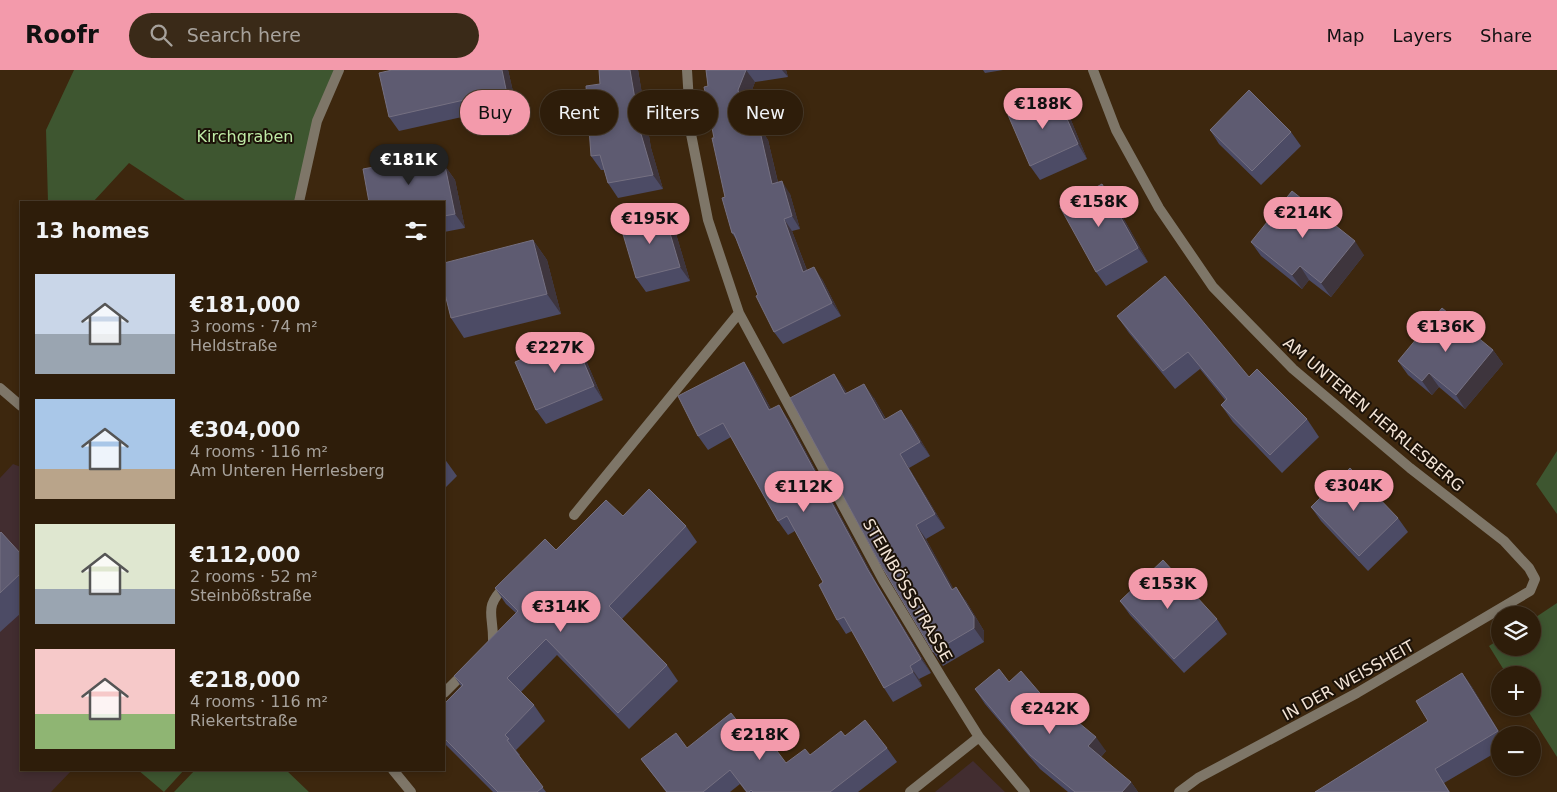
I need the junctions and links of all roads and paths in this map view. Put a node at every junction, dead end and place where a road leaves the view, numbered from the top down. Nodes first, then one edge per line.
1 (339, 70) edge
2 (687, 70) edge
3 (1093, 70) edge
4 (300, 201) edge
5 (739, 312) junction
6 (0, 388) edge
7 (20, 405) edge
8 (574, 515) dead end
9 (513, 578) edge
10 (1530, 591) joint
11 (484, 653) edge
12 (474, 664) edge
13 (445, 693) edge
14 (979, 737) junction
15 (394, 771) edge
16 (411, 792) edge
17 (910, 792) edge
18 (1025, 792) edge
19 (1179, 792) edge

1 - 4 street
2 - 5 street, STEINBÖSSSTRASSE
3 - 10 street, AM UNTEREN HERRLESBERG
5 - 8 street
5 - 14 street, STEINBÖSSSTRASSE
6 - 7 street
9 - 11 street
10 - 19 street, IN DER WEISSHEIT
12 - 13 street
14 - 17 street
14 - 18 street, STEINBÖSSSTRASSE
15 - 16 street

